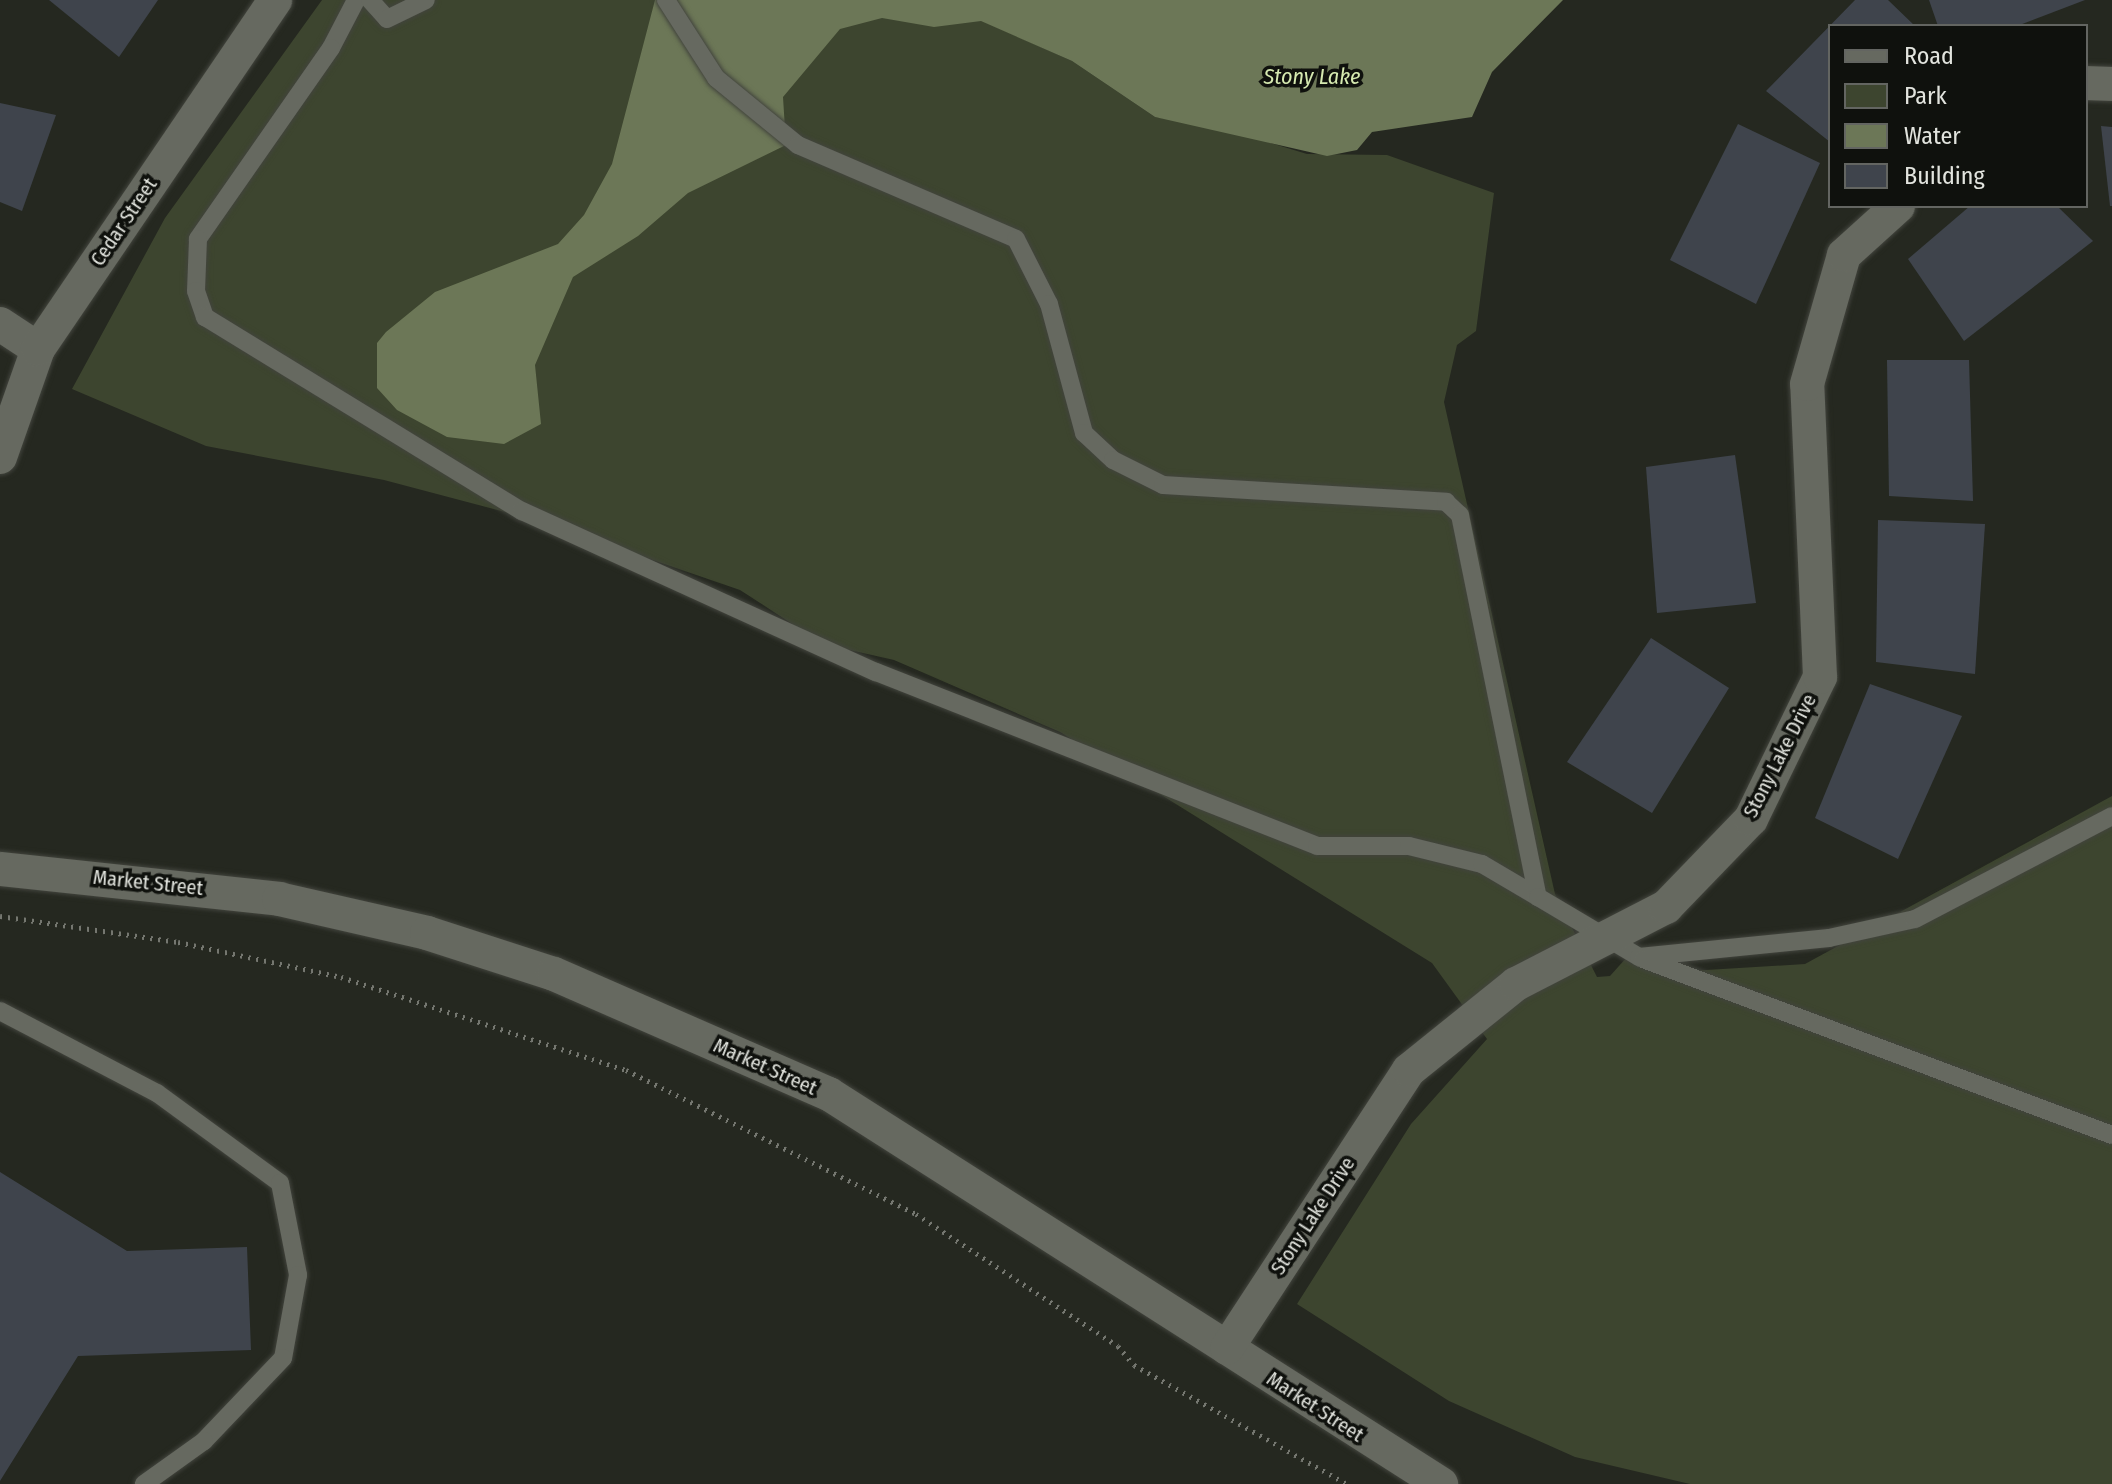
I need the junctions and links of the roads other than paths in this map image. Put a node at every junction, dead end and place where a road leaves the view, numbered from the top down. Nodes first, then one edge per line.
1 (275, 0) edge
2 (356, 0) edge
3 (370, 0) edge
4 (426, 0) edge
5 (666, 0) edge
6 (2088, 83) edge
7 (2112, 84) edge
8 (1896, 208) edge
9 (0, 324) edge
10 (38, 349) junction
11 (0, 457) edge
12 (2112, 816) edge
13 (0, 869) edge
14 (1538, 897) junction
15 (1606, 938) junction
16 (1639, 957) junction
17 (0, 1011) edge
18 (2112, 1135) edge
19 (1227, 1348) junction
20 (144, 1484) edge
21 (1441, 1484) edge

1 - 10 street, Cedar Street
2 - 14 lane
3 - 4 lane
5 - 14 lane
6 - 7 street
8 - 15 street, Stony Lake Drive
9 - 10 street
10 - 11 street, Cedar Street
12 - 16 lane
13 - 19 street, Market Street
14 - 15 lane
15 - 16 lane
15 - 19 street, Stony Lake Drive
16 - 18 lane
17 - 20 lane
19 - 21 street, Market Street

